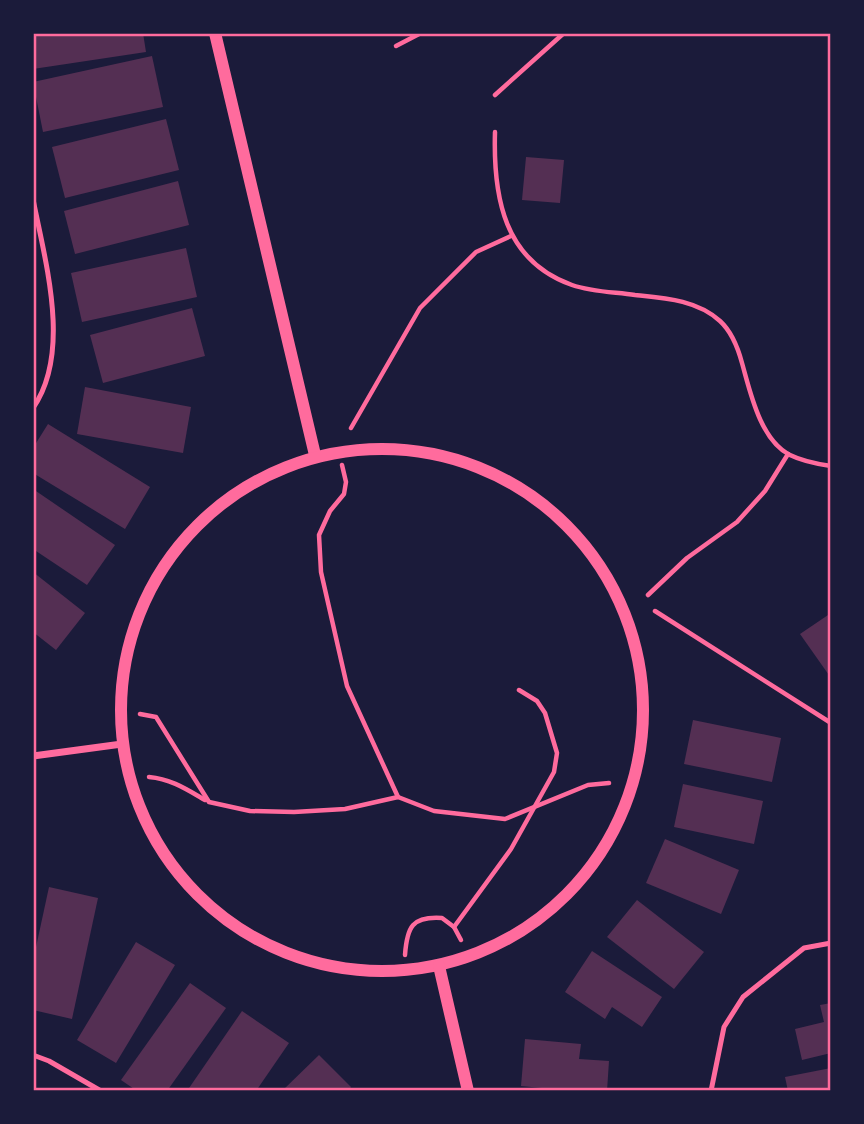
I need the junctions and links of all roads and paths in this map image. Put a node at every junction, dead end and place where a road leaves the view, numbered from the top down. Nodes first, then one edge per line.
1 (215, 33) edge
2 (421, 33) edge
3 (564, 33) edge
4 (396, 46) dead end
5 (495, 95) dead end
6 (495, 132) dead end
7 (33, 199) edge
8 (511, 236) junction
9 (33, 408) edge
10 (351, 428) dead end
11 (788, 454) junction
12 (315, 456) junction
13 (342, 465) dead end
14 (831, 466) edge
15 (648, 595) dead end
16 (655, 611) dead end
17 (519, 690) dead end
18 (141, 714) dead end
19 (831, 723) edge
20 (122, 744) junction
21 (33, 756) edge
22 (149, 778) dead end
23 (609, 783) dead end
24 (397, 797) junction
25 (209, 802) junction
26 (534, 809) junction
27 (454, 927) junction
28 (461, 940) dead end
29 (831, 943) edge
30 (405, 955) dead end
31 (439, 966) junction
32 (33, 1055) edge
33 (101, 1091) edge
34 (468, 1091) edge
35 (711, 1091) edge

1 - 12 street
2 - 4 path
3 - 5 path
6 - 8 path
7 - 9 lane
8 - 10 path
8 - 11 path
11 - 14 path
11 - 15 path
12 - 20 street
12 - 31 street
13 - 24 path
16 - 19 path
17 - 26 path
18 - 25 path
20 - 21 street
20 - 31 street
22 - 25 path
23 - 26 path
24 - 25 path
24 - 26 path
26 - 27 path
27 - 28 path
27 - 30 path
29 - 35 lane
31 - 34 street
32 - 33 lane

